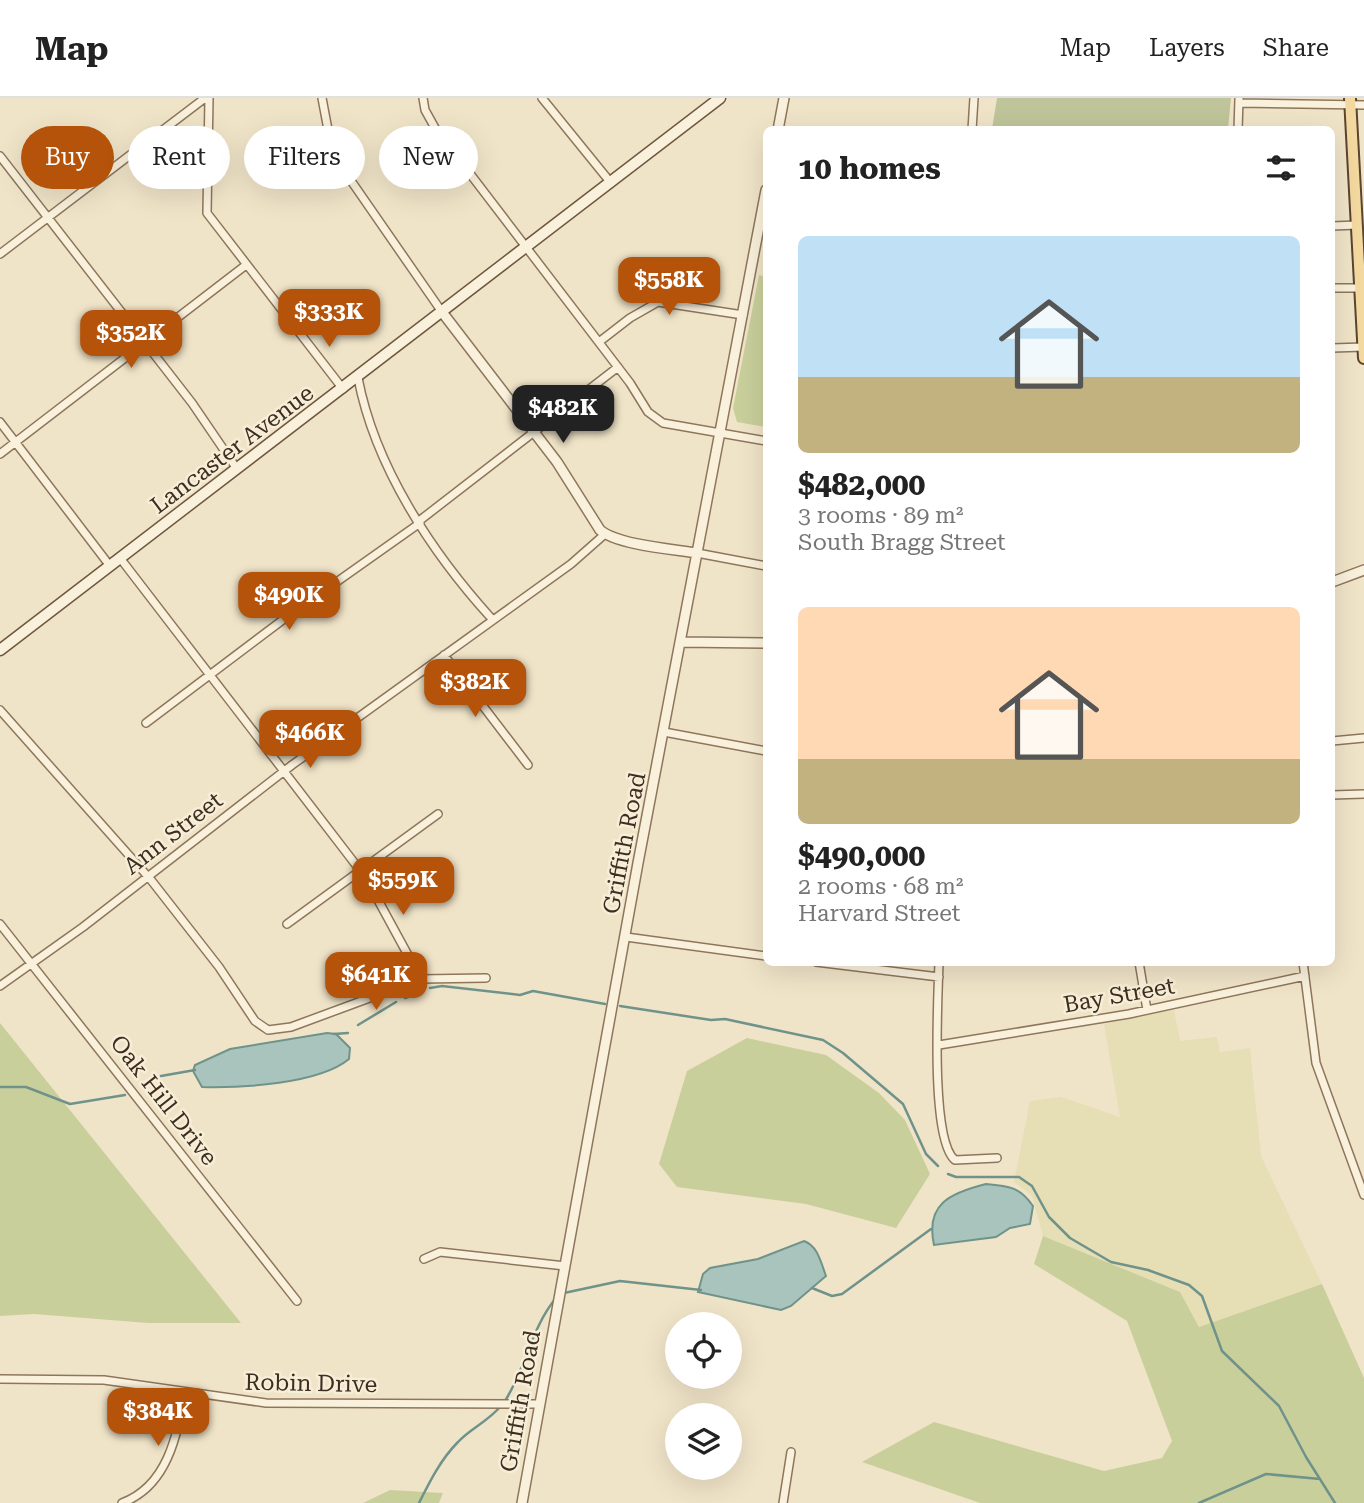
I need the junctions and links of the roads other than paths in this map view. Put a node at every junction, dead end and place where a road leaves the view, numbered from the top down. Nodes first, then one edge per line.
1 (207, 98) edge
2 (322, 98) edge
3 (423, 98) edge
4 (542, 98) edge
5 (720, 98) edge
6 (784, 98) edge
7 (974, 98) edge
8 (1239, 100) edge
9 (1350, 102) edge
10 (1364, 105) edge
11 (779, 126) edge
12 (972, 126) edge
13 (1238, 126) edge
14 (0, 156) edge
15 (611, 183) junction
16 (763, 206) edge
17 (48, 218) junction
18 (1357, 225) junction
19 (1335, 226) edge
20 (525, 249) junction
21 (0, 254) edge
22 (246, 265) junction
23 (1335, 288) edge
24 (1360, 288) junction
25 (442, 312) junction
26 (743, 315) junction
27 (599, 342) junction
28 (144, 343) junction
29 (1335, 348) edge
30 (1364, 351) edge
31 (618, 367) junction
32 (358, 378) junction
33 (343, 389) junction
34 (0, 422) edge
35 (535, 433) junction
36 (719, 433) junction
37 (763, 440) edge
38 (15, 442) junction
39 (0, 454) edge
40 (237, 469) junction
41 (419, 522) junction
42 (605, 534) junction
43 (697, 553) junction
44 (120, 558) junction
45 (763, 565) edge
46 (110, 566) junction
47 (1364, 570) edge
48 (1335, 581) edge
49 (492, 620) junction
50 (680, 642) junction
51 (763, 643) edge
52 (0, 650) edge
53 (444, 655) junction
54 (212, 675) junction
55 (0, 710) edge
56 (146, 723) dead end
57 (664, 732) junction
58 (1364, 738) edge
59 (1335, 741) edge
60 (763, 750) edge
61 (528, 765) dead end
62 (286, 771) junction
63 (1335, 794) edge
64 (1364, 794) edge
65 (438, 814) dead end
66 (361, 871) junction
67 (149, 877) junction
68 (0, 924) edge
69 (287, 925) dead end
70 (626, 937) junction
71 (763, 956) edge
72 (30, 963) junction
73 (850, 966) edge
74 (939, 966) edge
75 (1140, 966) edge
76 (1304, 966) edge
77 (1305, 976) junction
78 (939, 977) junction
79 (486, 978) dead end
80 (421, 979) junction
81 (0, 986) edge
82 (1147, 1010) junction
83 (939, 1045) junction
84 (997, 1158) dead end
85 (1364, 1195) edge
86 (424, 1259) dead end
87 (565, 1266) junction
88 (297, 1301) dead end
89 (0, 1379) edge
90 (185, 1392) junction
91 (539, 1404) junction
92 (791, 1452) dead end
93 (122, 1503) edge
94 (522, 1503) edge
95 (783, 1503) edge

1 - 17 street
1 - 22 street
2 - 25 street
3 - 20 street
4 - 15 street
5 - 15 main road, Lancaster Avenue
6 - 11 street
7 - 12 street
8 - 9 street
8 - 13 street
9 - 10 street
9 - 18 main road
14 - 17 street
15 - 20 main road, Lancaster Avenue
16 - 26 street, Griffith Road
17 - 21 street
17 - 28 street
18 - 19 street
18 - 24 main road
20 - 25 main road, Lancaster Avenue
20 - 27 street
22 - 28 street
22 - 33 street
23 - 24 street
24 - 30 main road
25 - 32 main road, Lancaster Avenue
25 - 35 street
26 - 27 street
26 - 36 street, Griffith Road
27 - 31 street
28 - 38 street
28 - 40 street
29 - 30 street
31 - 35 street
31 - 36 street
32 - 33 main road, Lancaster Avenue
32 - 41 street
33 - 40 main road, Lancaster Avenue
34 - 38 street
35 - 41 street
35 - 42 street
36 - 37 street
36 - 43 street, Griffith Road
38 - 39 street
38 - 46 street
40 - 44 main road, Lancaster Avenue
41 - 49 street
41 - 54 street
42 - 43 street
42 - 49 street, Ann Street
43 - 45 street
43 - 50 street, Griffith Road
44 - 46 main road, Lancaster Avenue
44 - 54 street
46 - 52 main road, Lancaster Avenue
47 - 48 street
49 - 53 street, Ann Street
50 - 51 street
50 - 57 street, Griffith Road
53 - 61 street
53 - 62 street, Ann Street
54 - 56 street
54 - 62 street
55 - 67 street
57 - 60 street
57 - 70 street, Griffith Road
58 - 59 street
62 - 66 street
62 - 67 street, Ann Street
63 - 64 street
65 - 66 street
66 - 69 street
66 - 80 street
67 - 72 street, Ann Street
67 - 80 street
68 - 72 street, Oak Hill Drive
70 - 71 street
70 - 87 street, Griffith Road
72 - 81 street, Ann Street
72 - 88 street, Oak Hill Drive
73 - 78 street
74 - 78 street
75 - 82 street
76 - 77 street
77 - 82 street, Bay Street
77 - 85 street
78 - 83 street
79 - 80 street
82 - 83 street, Bay Street
83 - 84 street
86 - 87 street
87 - 91 street, Griffith Road
89 - 90 street, Robin Drive
90 - 91 street, Robin Drive
90 - 93 street
91 - 94 street, Griffith Road
92 - 95 street

